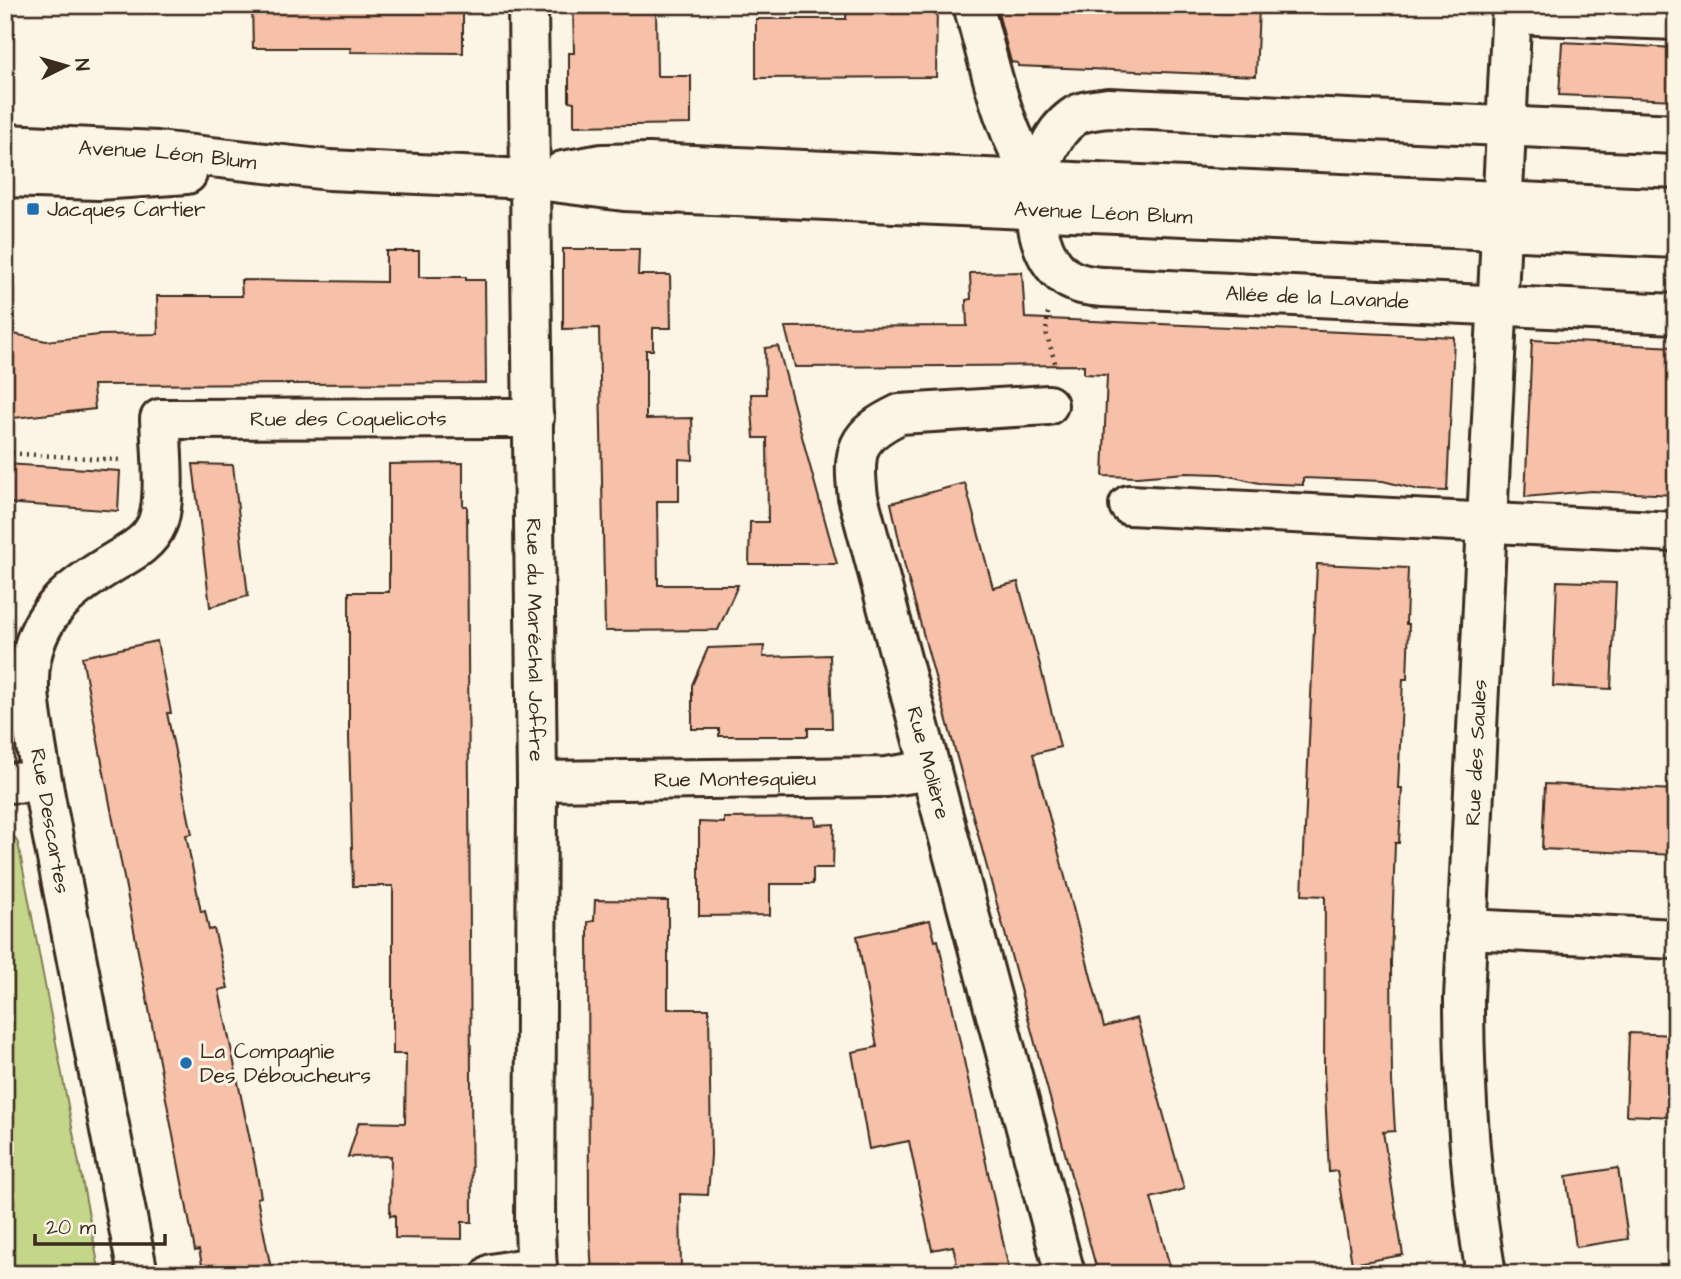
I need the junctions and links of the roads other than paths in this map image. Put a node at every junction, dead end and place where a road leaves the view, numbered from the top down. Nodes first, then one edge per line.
1 (528, 5) edge
2 (973, 5) edge
3 (1512, 10) edge
4 (1676, 20) edge
5 (1507, 127) junction
6 (1676, 134) edge
7 (5, 144) edge
8 (329, 170) junction
9 (5, 177) edge
10 (530, 179) junction
11 (1037, 195) junction
12 (1676, 209) edge
13 (1503, 216) junction
14 (1676, 238) edge
15 (1499, 306) junction
16 (1676, 314) edge
17 (1048, 405) road end
18 (534, 418) junction
19 (160, 419) joint
20 (1129, 505) dead end
21 (1487, 523) junction
22 (1676, 531) edge
23 (931, 770) junction
24 (537, 781) junction
25 (24, 783) edge
26 (1466, 929) junction
27 (1676, 939) edge
28 (537, 1270) edge
29 (138, 1274) edge
30 (492, 1274) edge
31 (1065, 1274) edge
32 (1486, 1274) edge

1 - 10 street, Rue du Maréchal Joffre
2 - 11 street
3 - 4 street
3 - 5 street, Rue des Saules
5 - 6 street, Avenue Léon Blum
5 - 11 street, Avenue Léon Blum
5 - 13 street, Rue des Saules
7 - 8 street, Avenue Léon Blum
8 - 9 street, Avenue Léon Blum
8 - 10 street, Avenue Léon Blum
10 - 11 street, Avenue Léon Blum
10 - 18 street, Rue du Maréchal Joffre
11 - 13 street, Avenue Léon Blum
11 - 15 street, Allée de la Lavande
12 - 13 street, Avenue Léon Blum
13 - 14 street, Avenue Léon Blum
13 - 15 street, Rue des Saules
15 - 16 street, Allée de la Lavande
15 - 21 street, Rue des Saules
17 - 23 street, Rue Molière
18 - 19 street, Rue des Coquelicots
18 - 24 street, Rue du Maréchal Joffre
19 - 25 street, Rue Descartes
20 - 21 street
21 - 22 street
21 - 26 street, Rue des Saules
23 - 24 street, Rue Montesquieu
23 - 31 street, Rue Molière
24 - 28 street, Rue du Maréchal Joffre
25 - 29 street, Rue Descartes
26 - 27 street
26 - 32 street, Rue des Saules
28 - 30 street

